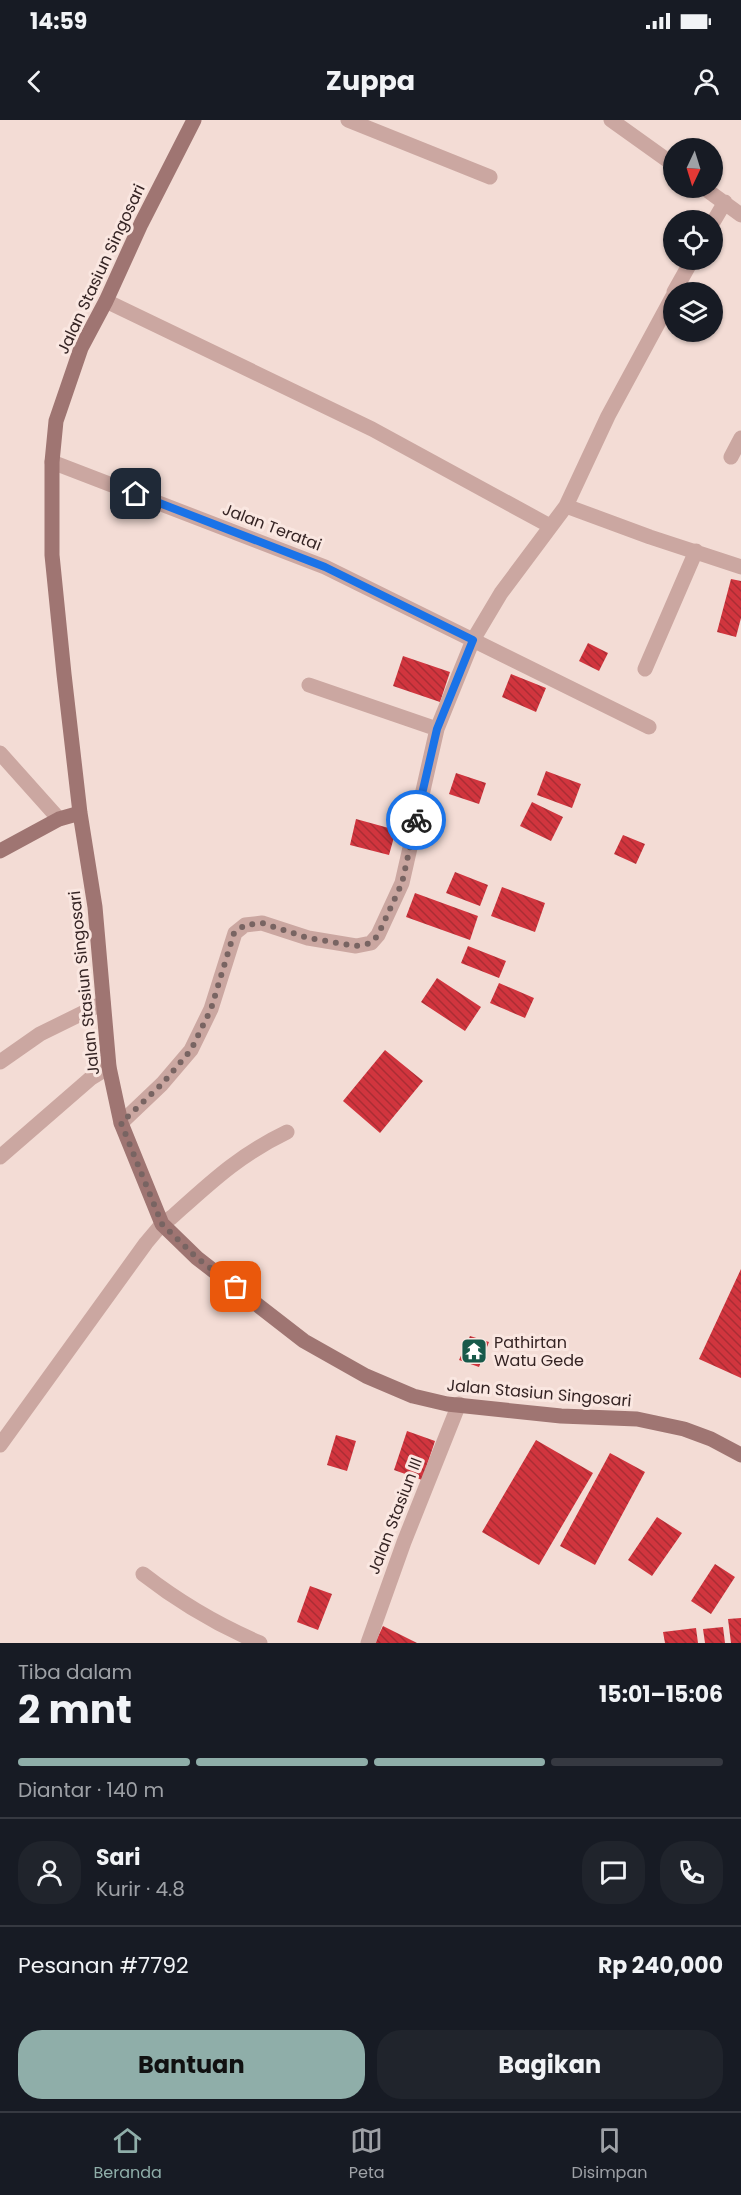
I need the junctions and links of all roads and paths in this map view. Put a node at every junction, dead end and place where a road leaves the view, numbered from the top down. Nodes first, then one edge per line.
1 (194, 120) edge
2 (348, 120) edge
3 (611, 120) edge
4 (663, 157) edge
5 (490, 177) dead end
6 (719, 198) edge
7 (725, 202) junction
8 (720, 210) edge
9 (741, 215) edge
10 (106, 301) junction
11 (663, 314) edge
12 (741, 438) edge
13 (731, 457) dead end
14 (52, 462) junction
15 (566, 506) junction
16 (550, 526) junction
17 (696, 551) junction
18 (741, 567) edge
19 (473, 640) junction
20 (645, 669) dead end
21 (309, 685) dead end
22 (649, 727) dead end
23 (437, 729) junction
24 (0, 753) edge
25 (80, 813) junction
26 (58, 819) junction
27 (0, 851) edge
28 (103, 1003) junction
29 (0, 1062) edge
30 (109, 1067) junction
31 (121, 1123) junction
32 (287, 1132) dead end
33 (0, 1157) edge
34 (162, 1224) junction
35 (459, 1404) junction
36 (0, 1445) edge
37 (741, 1455) edge
38 (143, 1574) dead end
39 (260, 1643) edge
40 (368, 1643) edge

1 - 10 street, Jalan Stasiun Singosari
2 - 5 street
3 - 4 street
6 - 7 street
7 - 8 street
7 - 9 street
10 - 14 street, Jalan Stasiun Singosari
10 - 16 street
11 - 15 street
12 - 13 street
14 - 19 street, Jalan Teratai
14 - 25 street, Jalan Stasiun Singosari
15 - 16 street
15 - 17 street
16 - 19 street
17 - 18 street
17 - 20 street
19 - 22 street, Jalan Teratai
19 - 23 street
21 - 23 street
23 - 31 street
24 - 26 street
25 - 26 street
25 - 28 street, Jalan Stasiun Singosari
26 - 27 street
28 - 29 street
28 - 30 street, Jalan Stasiun Singosari
30 - 31 street, Jalan Stasiun Singosari
30 - 33 street
31 - 34 street, Jalan Stasiun Singosari
32 - 34 street
34 - 35 street, Jalan Stasiun Singosari
34 - 36 street
35 - 37 street, Jalan Stasiun Singosari
35 - 40 street, Jalan Stasiun III
38 - 39 street

